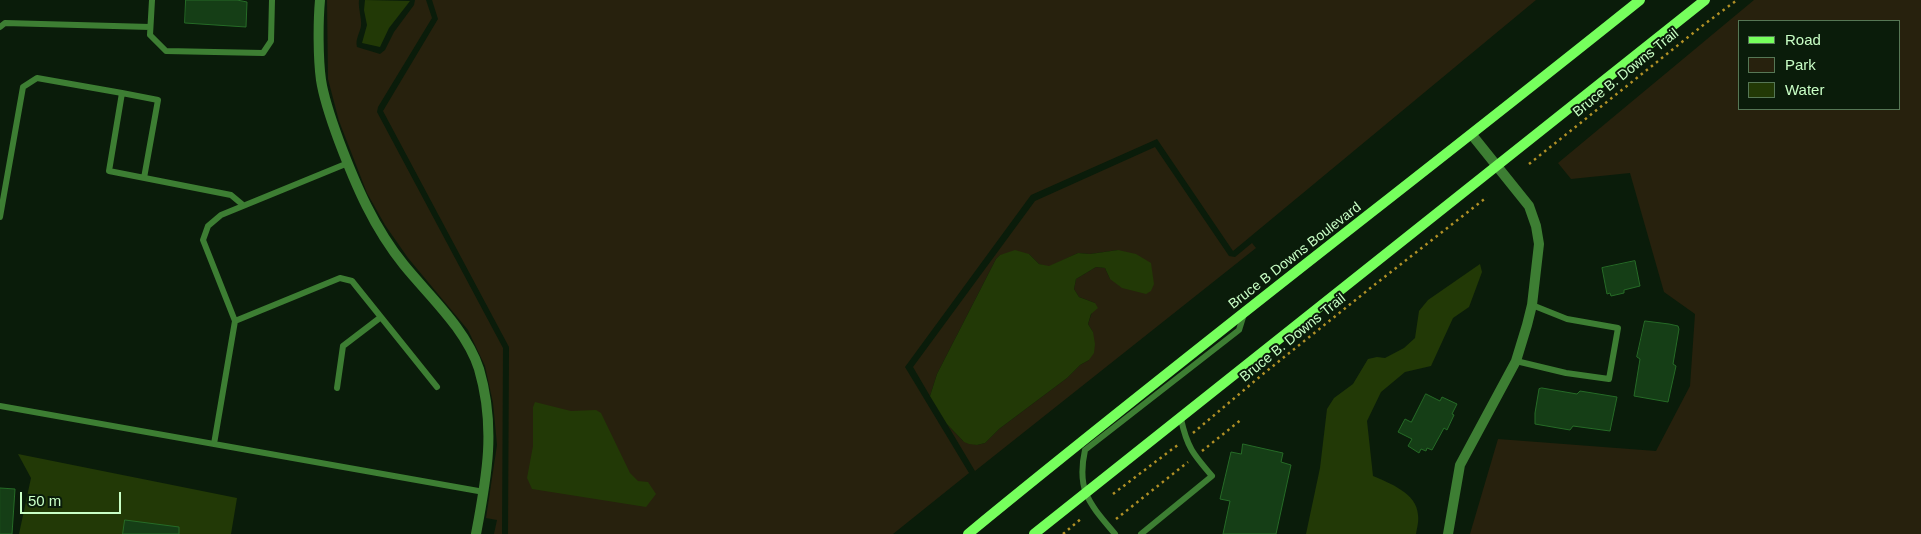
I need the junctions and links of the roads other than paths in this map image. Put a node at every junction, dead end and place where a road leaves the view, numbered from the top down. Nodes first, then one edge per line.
1 (152, 0) edge
2 (272, 0) edge
3 (320, 0) edge
4 (1640, 0) edge
5 (1705, 0) edge
6 (0, 27) edge
7 (150, 27) junction
8 (122, 93) junction
9 (1472, 135) junction
10 (348, 164) junction
11 (1497, 166) junction
12 (144, 178) junction
13 (243, 205) junction
14 (0, 217) edge
15 (1532, 305) junction
16 (1244, 313) junction
17 (381, 317) junction
18 (234, 321) junction
19 (1516, 360) junction
20 (438, 387) dead end
21 (337, 388) dead end
22 (0, 406) edge
23 (1181, 419) junction
24 (214, 444) junction
25 (484, 492) junction
26 (1085, 494) junction
27 (476, 534) edge
28 (968, 534) edge
29 (1034, 534) edge
30 (1115, 534) edge
31 (1141, 534) edge
32 (1448, 534) edge

1 - 7 lane
2 - 7 lane
3 - 10 street
4 - 9 main road, Bruce B Downs Boulevard
5 - 11 main road
6 - 7 lane
8 - 12 lane
8 - 12 lane
8 - 14 lane
9 - 11 street
9 - 16 main road, Bruce B Downs Boulevard
10 - 13 lane
10 - 25 street
11 - 15 street
11 - 23 main road
12 - 13 lane
13 - 18 lane
15 - 19 street
15 - 19 lane
16 - 26 lane
16 - 28 main road, Bruce B Downs Boulevard
17 - 18 lane
17 - 20 lane
17 - 21 lane
18 - 24 lane
19 - 32 street
22 - 24 lane
23 - 26 main road
23 - 31 lane
24 - 25 lane
25 - 27 street
26 - 29 main road
26 - 30 lane

